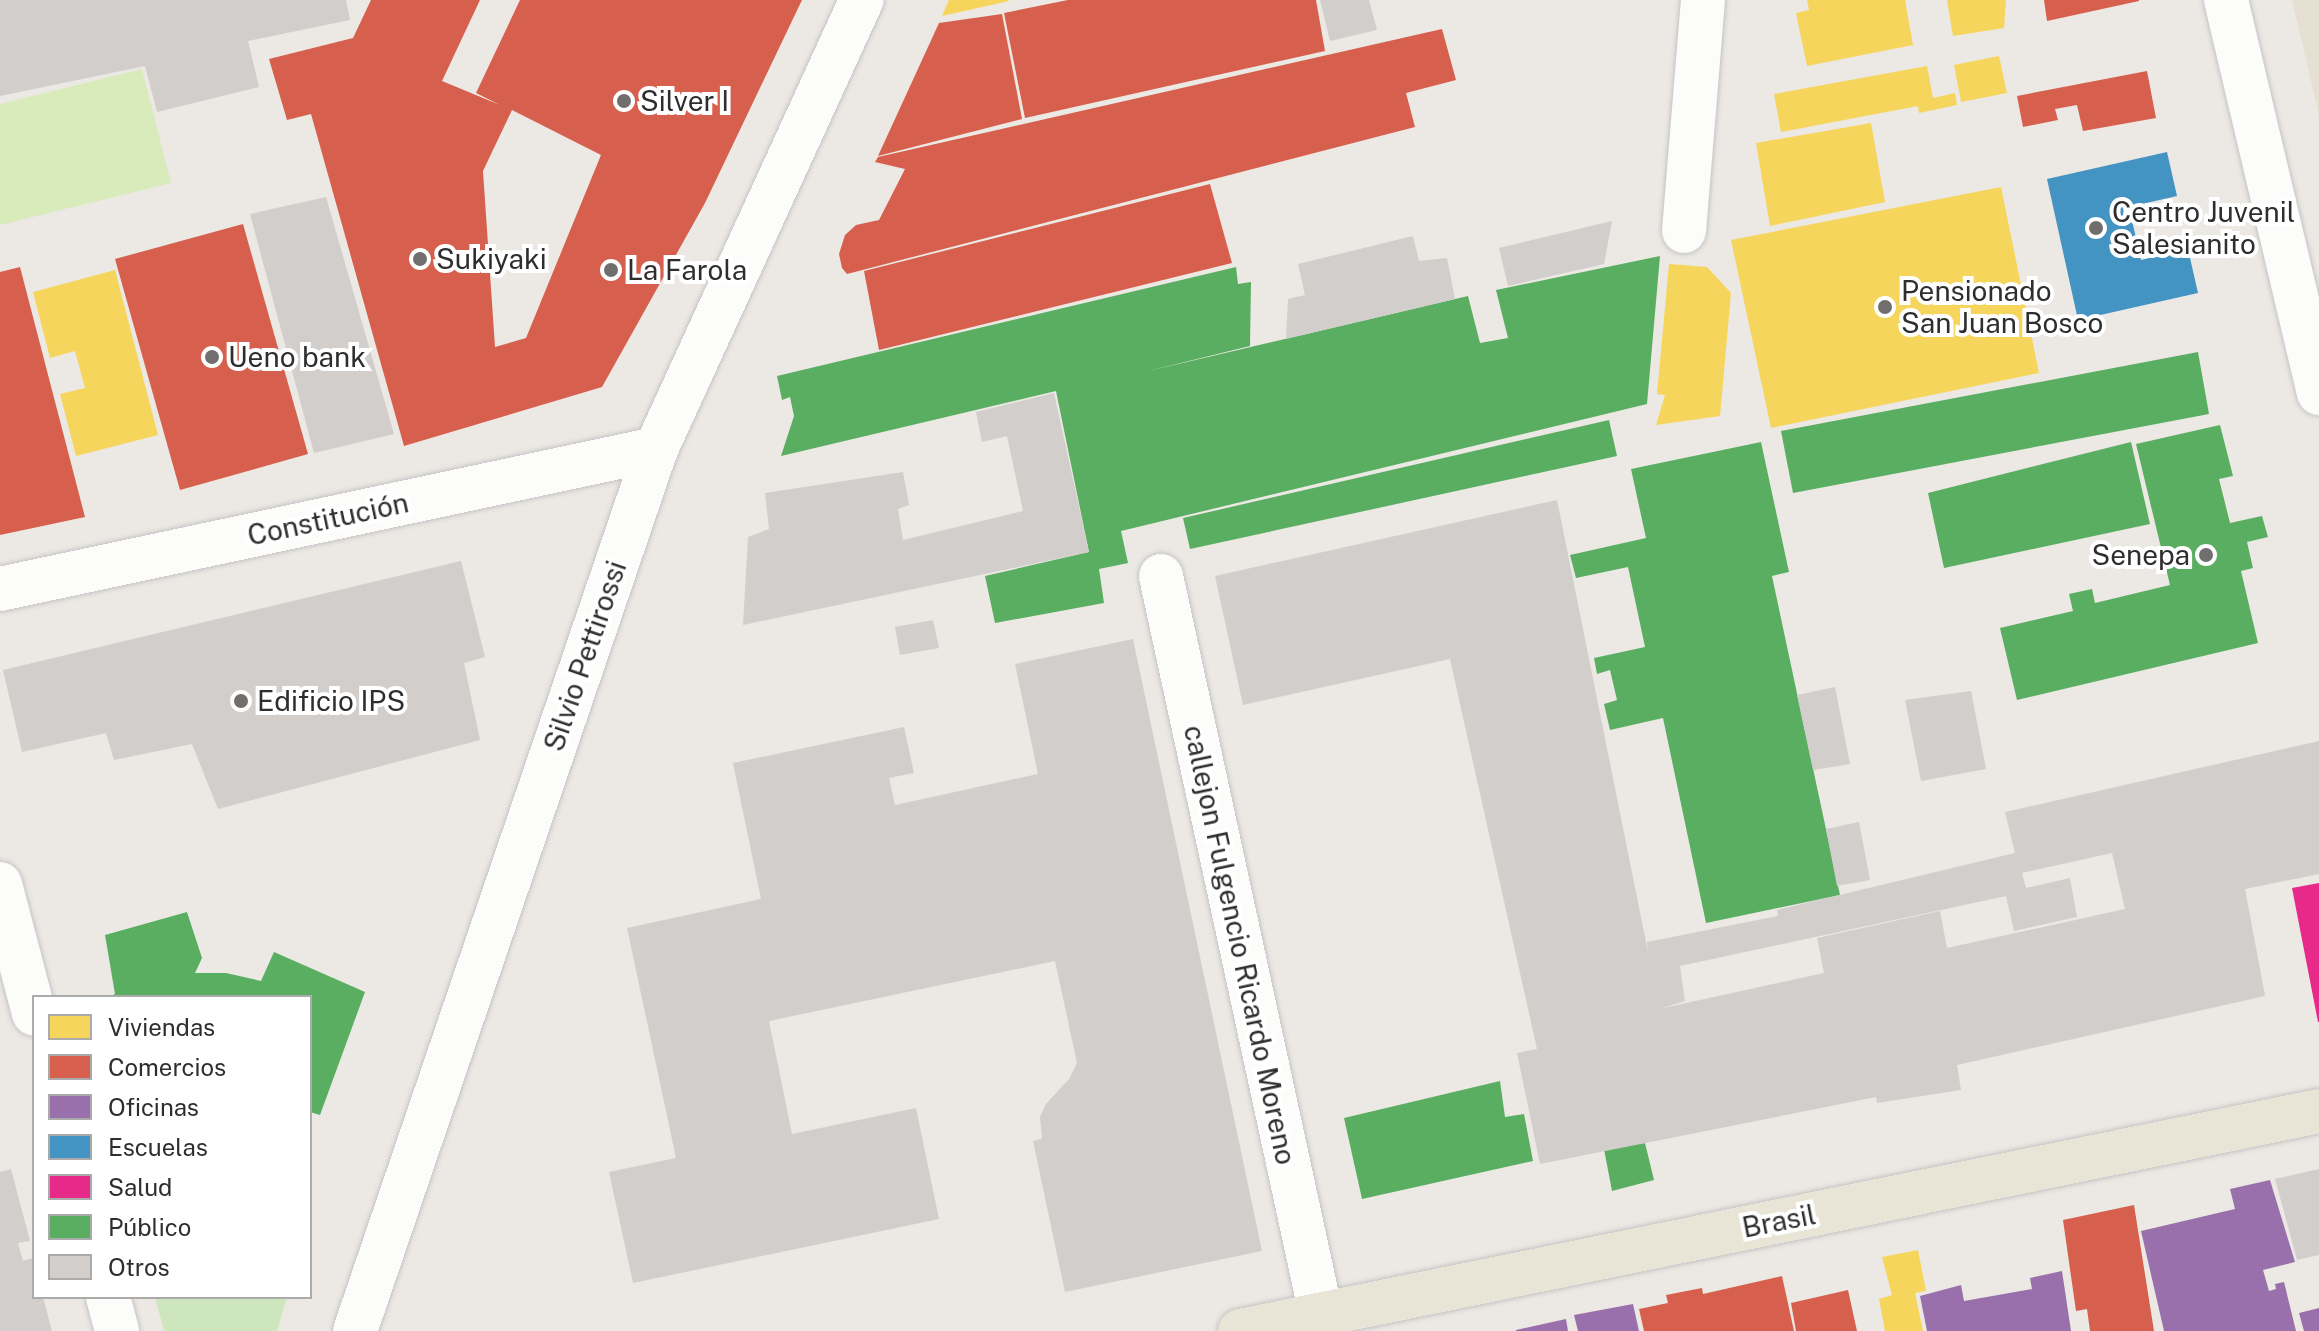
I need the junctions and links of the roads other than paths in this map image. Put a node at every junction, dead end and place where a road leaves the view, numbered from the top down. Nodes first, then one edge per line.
1 (862, 0) edge
2 (1703, 0) edge
3 (2226, 0) edge
4 (1684, 231) dead end
5 (2302, 252) edge
6 (2319, 393) edge
7 (656, 449) junction
8 (1161, 576) dead end
9 (0, 589) edge
10 (0, 884) edge
11 (32, 1006) edge
12 (2319, 1111) edge
13 (109, 1299) edge
14 (1296, 1322) edge
15 (117, 1331) edge
16 (355, 1331) edge
17 (1240, 1331) edge

1 - 7 street, Silvio Pettirossi
2 - 4 street
3 - 5 street
5 - 6 street
7 - 9 street, Constitución
7 - 16 street, Silvio Pettirossi
8 - 14 street, callejon Fulgencio Ricardo Moreno
10 - 11 street
12 - 14 main road, Brasil
13 - 15 street
14 - 17 main road, Brasil

